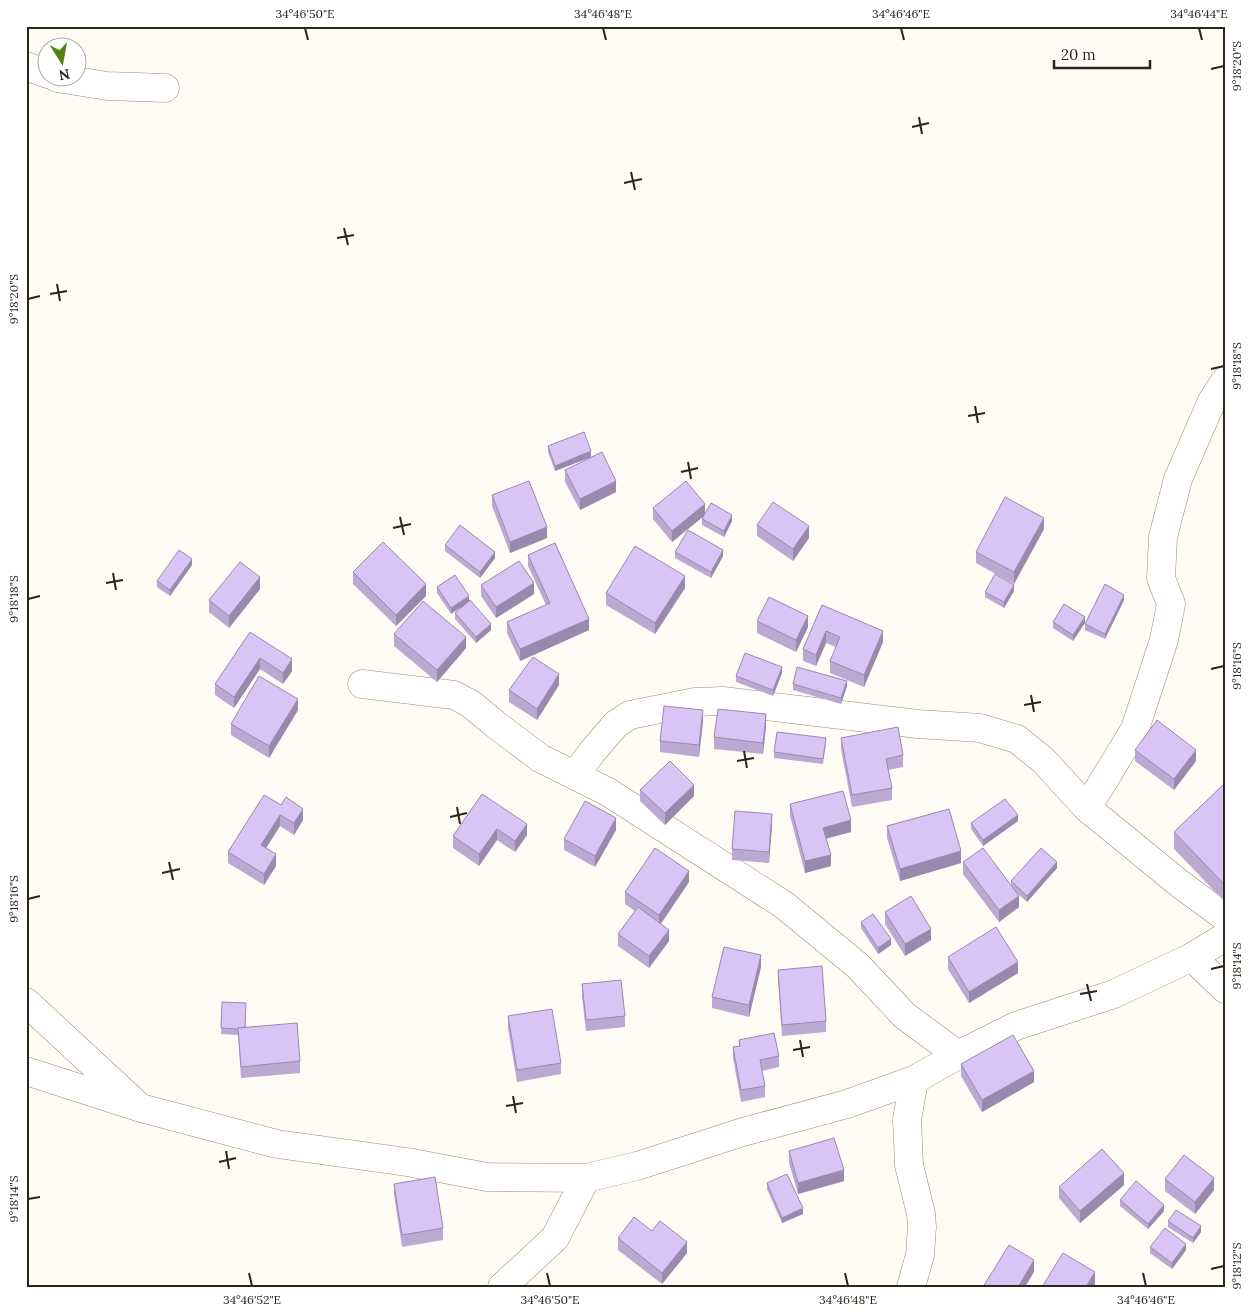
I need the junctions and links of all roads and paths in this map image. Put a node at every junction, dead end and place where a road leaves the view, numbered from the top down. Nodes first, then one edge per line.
1 (26, 66) edge
2 (38, 70) edge
3 (88, 83) edge
4 (165, 88) dead end
5 (1225, 381) edge
6 (362, 684) dead end
7 (575, 775) junction
8 (1086, 808) junction
9 (1225, 917) edge
10 (1225, 937) edge
11 (1192, 957) junction
12 (1225, 989) edge
13 (26, 1002) edge
14 (958, 1055) junction
15 (26, 1071) edge
16 (914, 1080) junction
17 (140, 1108) junction
18 (586, 1178) junction
19 (502, 1287) edge
20 (911, 1287) edge

1 - 2 street
3 - 4 street
5 - 8 street
6 - 7 street
7 - 8 street
7 - 14 street
8 - 9 street
10 - 11 street
11 - 12 street
11 - 14 street
13 - 17 street
14 - 16 street
15 - 17 street
16 - 18 street
16 - 20 street
17 - 18 street
18 - 19 street

